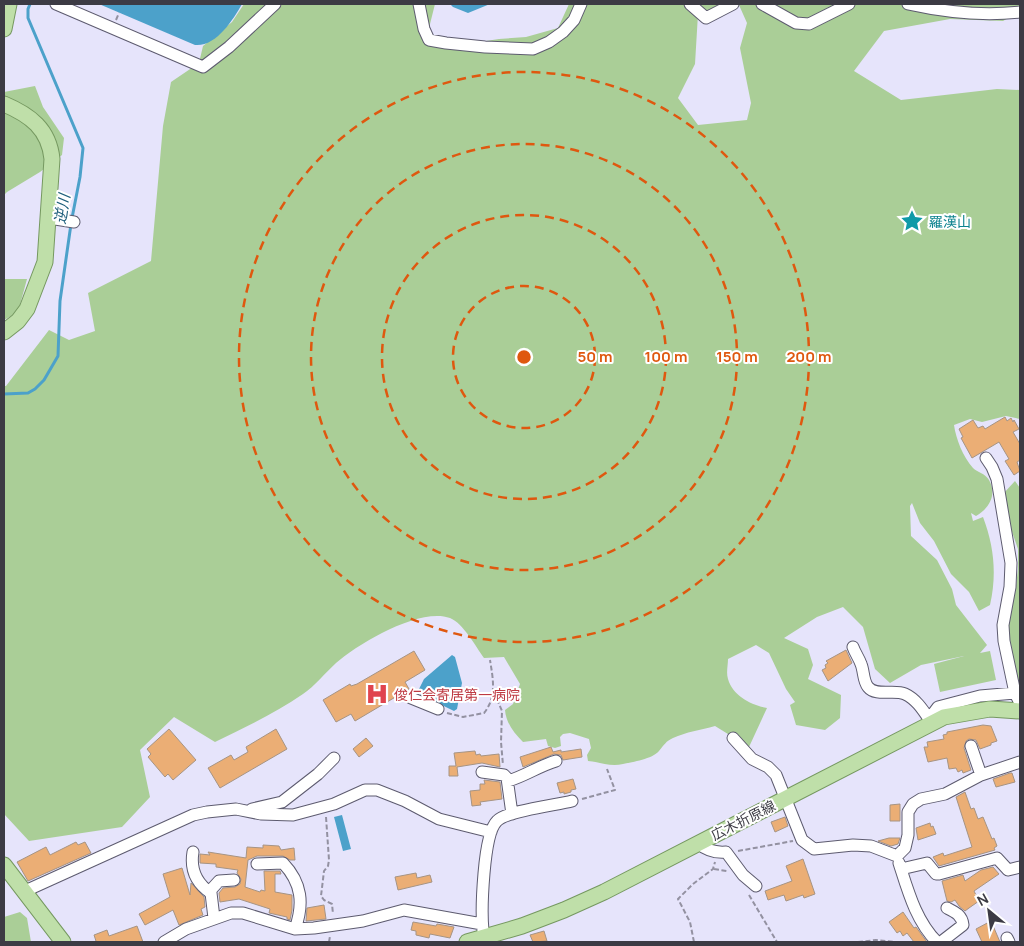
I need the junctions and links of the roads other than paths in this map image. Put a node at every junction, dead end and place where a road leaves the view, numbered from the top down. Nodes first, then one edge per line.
1 (9, 4) edge
2 (56, 4) edge
3 (275, 4) edge
4 (419, 4) edge
5 (581, 4) edge
6 (690, 4) edge
7 (733, 4) edge
8 (762, 4) edge
9 (849, 4) edge
10 (908, 4) edge
11 (1020, 12) edge
12 (4, 29) edge
13 (4, 104) edge
14 (49, 218) junction
15 (74, 222) dead end
16 (4, 332) edge
17 (986, 458) dead end
18 (852, 647) dead end
19 (1017, 697) edge
20 (411, 698) dead end
21 (438, 709) road end
22 (1020, 711) edge
23 (930, 721) junction
24 (733, 738) dead end
25 (971, 746) dead end
26 (334, 758) dead end
27 (556, 761) dead end
28 (1020, 762) edge
29 (482, 772) dead end
30 (981, 776) junction
31 (506, 778) junction
32 (785, 798) junction
33 (572, 802) road end
34 (245, 810) junction
35 (512, 814) junction
36 (490, 832) junction
37 (698, 844) junction
38 (193, 852) dead end
39 (897, 856) junction
40 (257, 864) dead end
41 (4, 865) edge
42 (1020, 867) edge
43 (901, 869) junction
44 (234, 880) dead end
45 (751, 887) road end
46 (23, 892) junction
47 (209, 892) junction
48 (947, 908) dead end
49 (214, 918) junction
50 (295, 929) junction
51 (483, 931) junction
52 (63, 942) edge
53 (164, 942) edge
54 (466, 942) edge
55 (937, 942) edge
56 (941, 942) edge

1 - 12 main road
2 - 3 street
4 - 5 street
6 - 7 street
8 - 9 street
10 - 11 street
13 - 14 main road
14 - 15 street
14 - 16 main road
17 - 19 street
18 - 23 street
19 - 23 street
20 - 21 street
22 - 23 main road, 広木折原線
23 - 32 main road, 広木折原線
24 - 32 street
25 - 30 street
26 - 34 street
27 - 31 street
28 - 30 street
29 - 31 street
30 - 39 street
31 - 35 street
32 - 37 main road, 広木折原線
32 - 39 street
33 - 35 street
34 - 36 street
34 - 46 street
35 - 36 street
36 - 51 street
37 - 45 street
37 - 51 main road, 広木折原線
38 - 47 street
39 - 43 street
40 - 50 street
41 - 46 main road
42 - 43 street
43 - 55 street
44 - 47 street
46 - 52 main road
47 - 49 street
48 - 56 street
49 - 50 street
49 - 53 street
50 - 51 street
51 - 54 main road, 広木折原線

